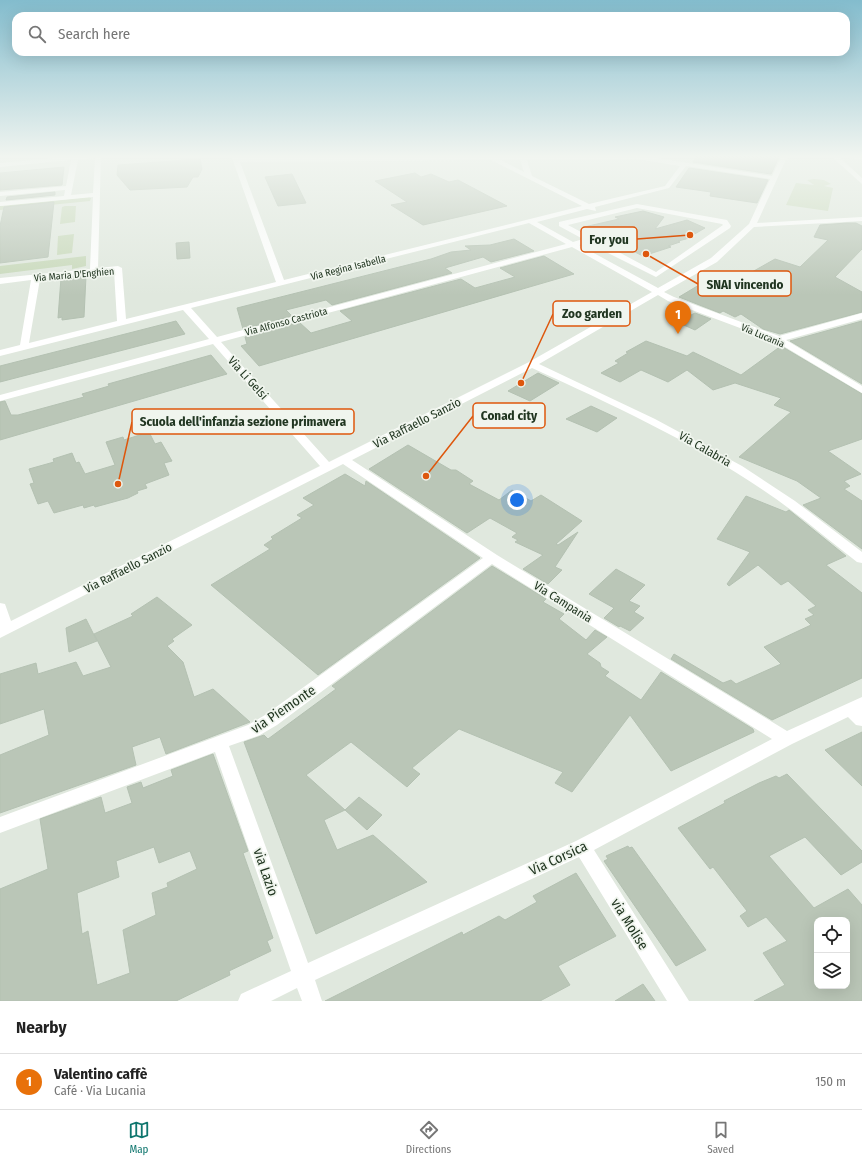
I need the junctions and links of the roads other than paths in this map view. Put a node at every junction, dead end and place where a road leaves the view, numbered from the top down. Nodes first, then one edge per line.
1 (26, 202) edge
2 (95, 202) edge
3 (251, 202) edge
4 (579, 202) edge
5 (610, 202) edge
6 (763, 202) edge
7 (0, 204) edge
8 (590, 207) junction
9 (604, 214) junction
10 (860, 220) edge
11 (532, 222) junction
12 (752, 224) junction
13 (589, 240) junction
14 (573, 245) junction
15 (673, 263) junction
16 (94, 270) junction
17 (696, 271) junction
18 (36, 277) junction
19 (0, 281) edge
20 (281, 283) junction
21 (658, 293) junction
22 (185, 306) junction
23 (862, 316) edge
24 (122, 323) junction
25 (778, 339) junction
26 (214, 341) junction
27 (24, 347) junction
28 (0, 353) edge
29 (532, 364) junction
30 (862, 390) edge
31 (0, 398) edge
32 (344, 460) junction
33 (327, 467) junction
34 (492, 558) junction
35 (862, 559) edge
36 (0, 608) edge
37 (4, 631) edge
38 (858, 711) edge
39 (786, 739) junction
40 (220, 743) junction
41 (0, 825) edge
42 (582, 847) junction
43 (302, 976) junction
44 (248, 1001) edge
45 (312, 1001) edge
46 (679, 1001) edge

1 - 7 street
2 - 16 street
3 - 20 street
4 - 8 street
5 - 8 street, Via Regina Isabella
6 - 12 street, Via Raffaello Sanzio
8 - 9 street
8 - 11 street, Via Regina Isabella
9 - 13 street
9 - 15 street
10 - 12 street
11 - 14 street, Via Lucania
11 - 20 street, Via Regina Isabella
12 - 17 street, Via Raffaello Sanzio
13 - 14 street, Via Alfonso Castriota
13 - 15 street
14 - 21 street, Via Lucania
14 - 26 street, Via Alfonso Castriota
15 - 17 street
16 - 18 street, Via Maria D'Enghien
16 - 24 street, Via Maria D'Enghien
17 - 21 street, Via Raffaello Sanzio
18 - 19 street, Via Maria D'Enghien
18 - 27 street
20 - 22 street, Via Regina Isabella
21 - 25 street, Via Lucania
21 - 29 street, Via Raffaello Sanzio
22 - 24 street, Via Regina Isabella
22 - 26 street, Via Li Gelsi
23 - 25 street
24 - 27 street, Via Regina Isabella
25 - 30 street, Via Lucania
26 - 31 street, Via Alfonso Castriota
26 - 33 street, Via Li Gelsi
27 - 28 street, Via Regina Isabella
29 - 32 street, Via Raffaello Sanzio
29 - 35 street, Via Calabria
32 - 33 street, Via Raffaello Sanzio
32 - 34 street, Via Campania
33 - 37 street, Via Raffaello Sanzio
34 - 39 street, Via Campania
34 - 40 street, via Piemonte
36 - 37 street
38 - 39 street, Via Corsica
39 - 42 street, Via Corsica
40 - 41 street, via Piemonte
40 - 43 street, via Lazio
42 - 43 street, Via Corsica
42 - 46 street, via Molise
43 - 44 street, Via Corsica
43 - 45 street, via Lazio

